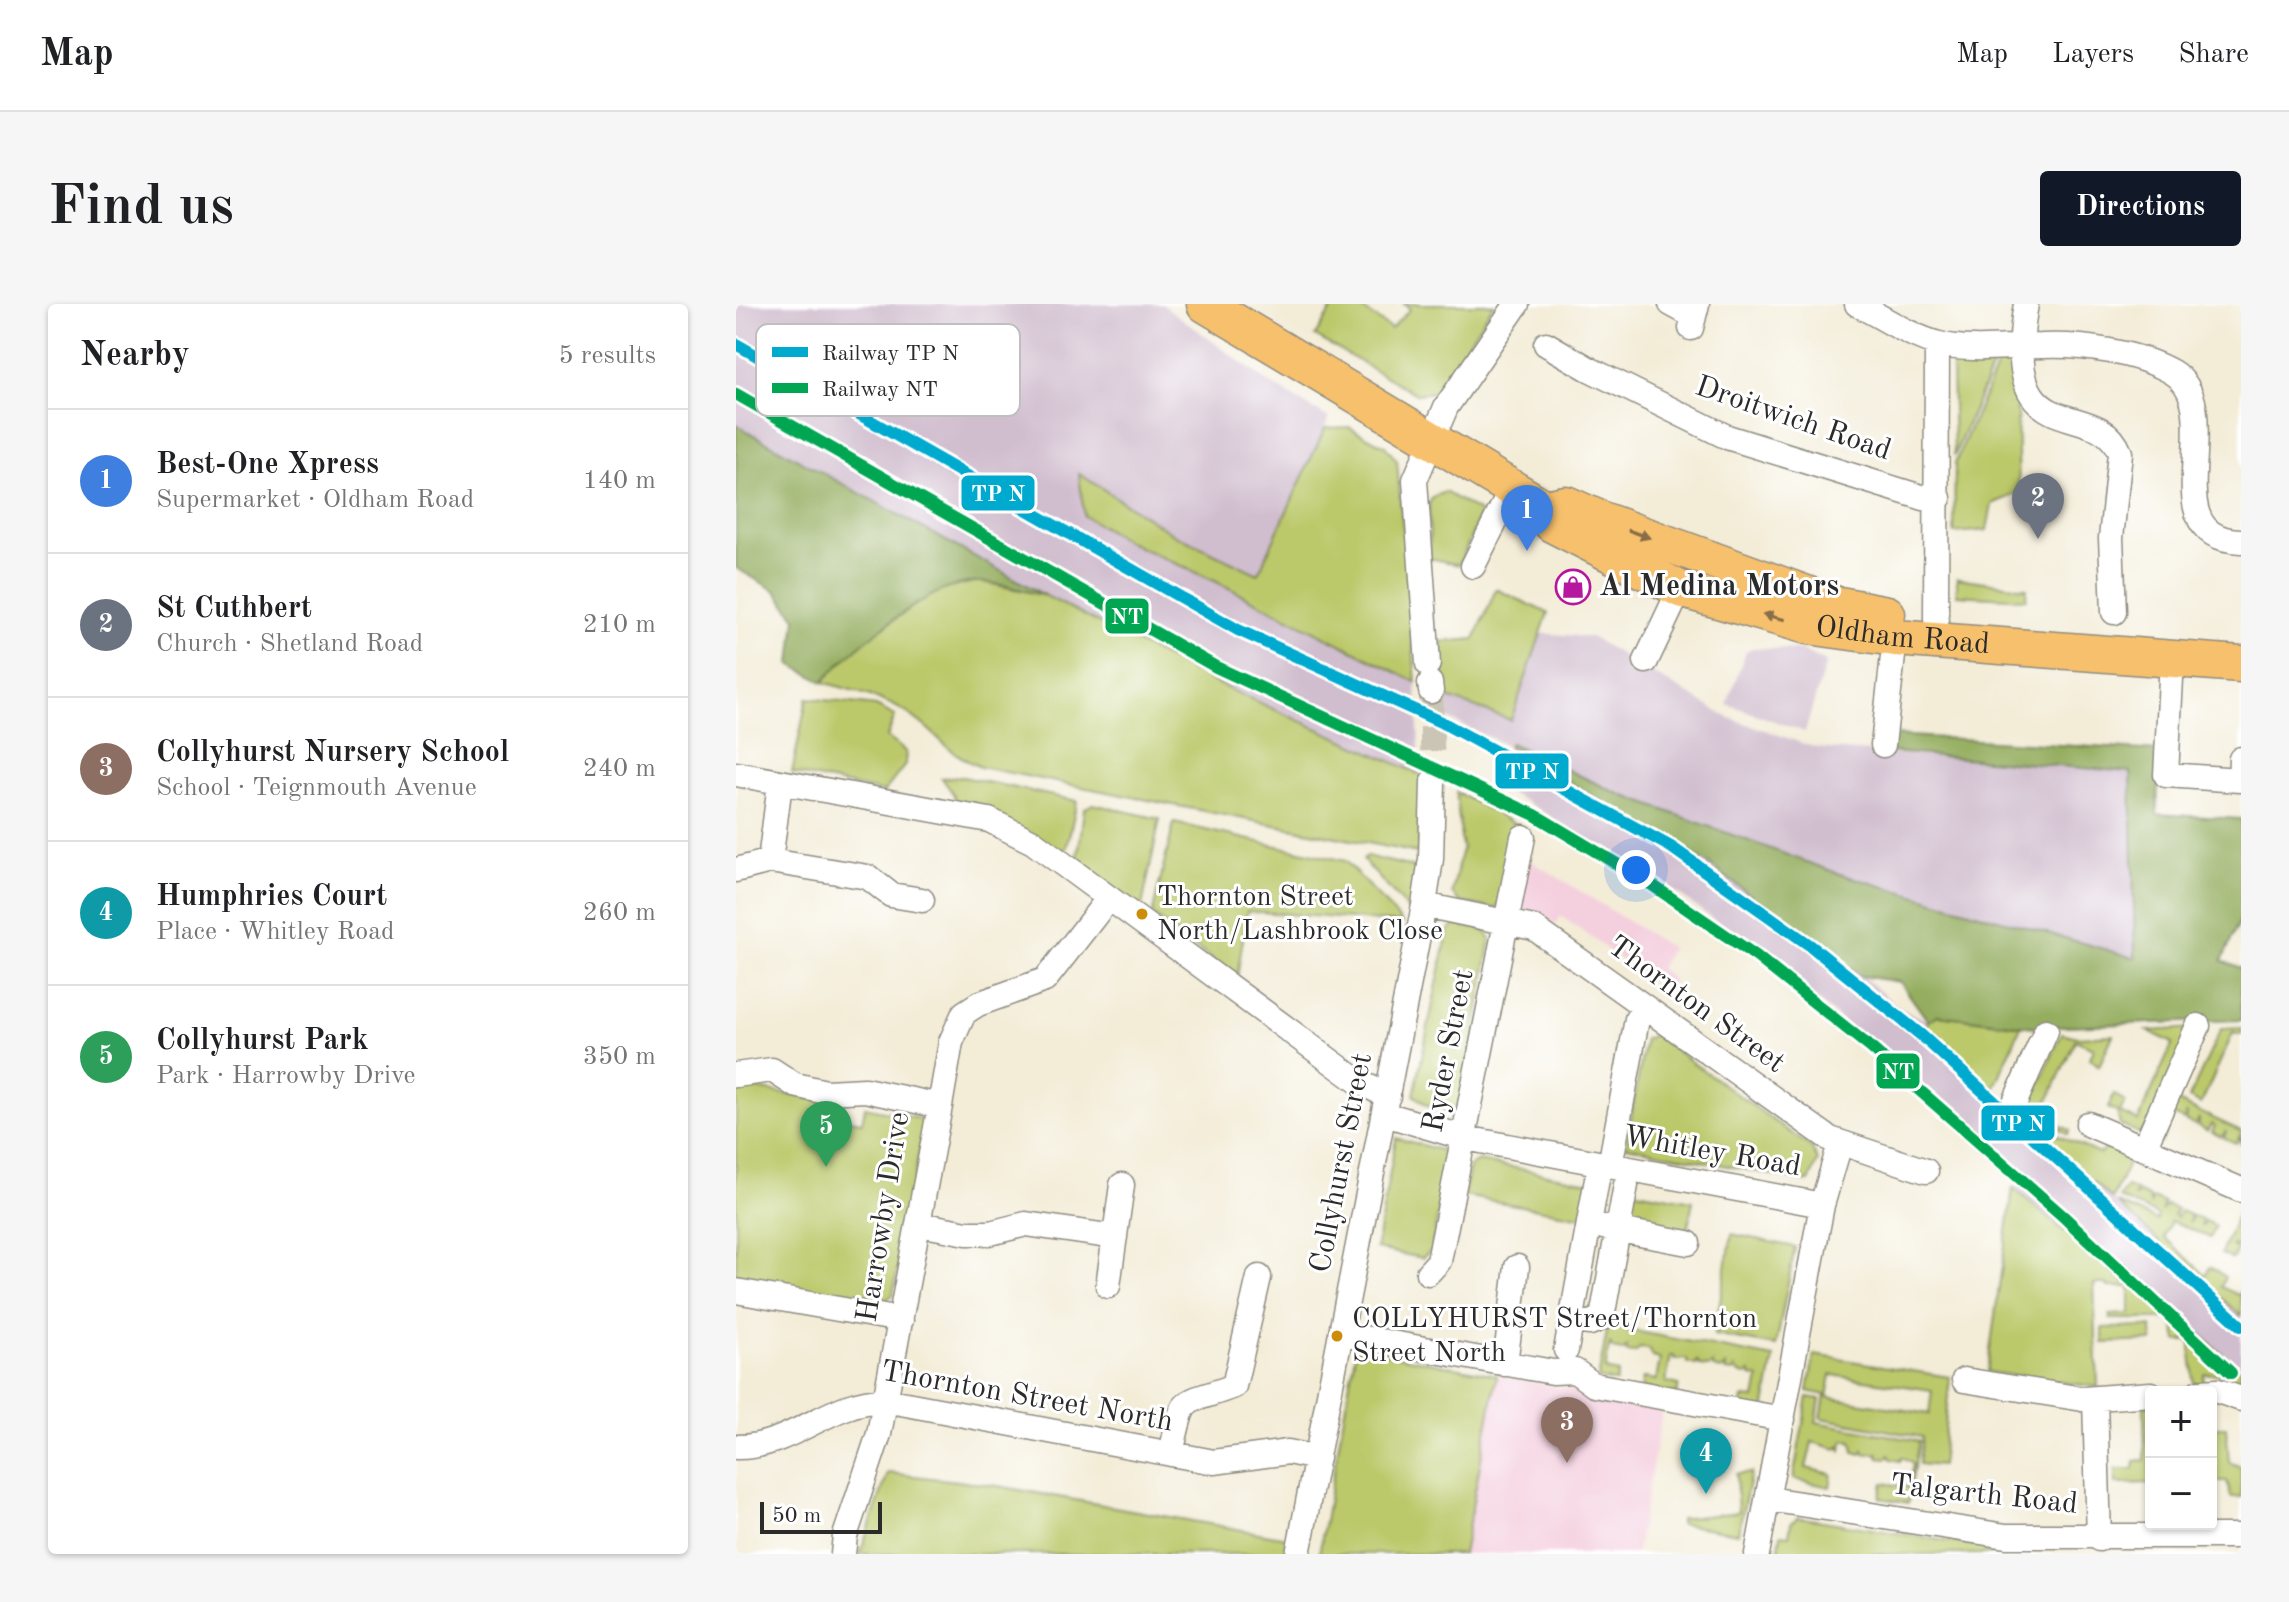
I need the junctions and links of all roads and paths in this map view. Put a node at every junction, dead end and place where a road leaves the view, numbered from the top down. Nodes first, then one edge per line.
1 (1205, 304) edge
2 (1517, 304) edge
3 (1857, 304) edge
4 (2026, 304) edge
5 (1663, 305) edge
6 (1694, 316) edge
7 (1546, 344) dead end
8 (1937, 344) junction
9 (2024, 346) junction
10 (1432, 443) junction
11 (1511, 490) junction
12 (1939, 498) junction
13 (1545, 508) junction
14 (2241, 541) edge
15 (1473, 566) dead end
16 (1680, 589) junction
17 (2114, 606) dead end
18 (1936, 619) junction
19 (1895, 638) junction
20 (2241, 640) edge
21 (2172, 659) junction
22 (1646, 661) dead end
23 (2241, 664) edge
24 (1430, 679) tunnel mouth
25 (1883, 745) dead end
26 (2241, 759) edge
27 (736, 774) edge
28 (1433, 782) tunnel mouth
29 (780, 783) junction
30 (1523, 837) dead end
31 (770, 861) junction
32 (736, 870) edge
33 (1108, 899) junction
34 (922, 900) dead end
35 (1424, 905) junction
36 (1506, 922) junction
37 (1645, 1007) junction
38 (2198, 1026) dead end
39 (2046, 1031) dead end
40 (736, 1075) edge
41 (2015, 1102) dead end
42 (1387, 1105) junction
43 (940, 1106) junction
44 (2088, 1124) dead end
45 (1465, 1138) junction
46 (1840, 1144) junction
47 (2144, 1148) junction
48 (1926, 1171) dead end
49 (1603, 1173) junction
50 (1122, 1185) dead end
51 (1626, 1185) dead end
52 (2241, 1190) edge
53 (1822, 1205) junction
54 (919, 1224) junction
55 (1589, 1224) junction
56 (1618, 1230) junction
57 (1115, 1237) junction
58 (1688, 1243) dead end
59 (1517, 1267) dead end
60 (1581, 1270) junction
61 (1428, 1273) dead end
62 (1259, 1277) dead end
63 (1610, 1277) junction
64 (1108, 1286) dead end
65 (736, 1291) edge
66 (901, 1320) junction
67 (1572, 1321) junction
68 (1341, 1334) junction
69 (1570, 1360) junction
70 (1505, 1364) junction
71 (1964, 1380) dead end
72 (2217, 1391) edge
73 (2145, 1395) edge
74 (2095, 1399) junction
75 (2241, 1399) edge
76 (885, 1400) junction
77 (1783, 1419) junction
78 (736, 1447) edge
79 (1171, 1454) junction
80 (1317, 1458) junction
81 (1769, 1499) junction
82 (2241, 1536) edge
83 (2099, 1539) junction
84 (843, 1554) edge
85 (1298, 1554) edge
86 (1757, 1554) edge

1 - 10 highway, Oldham Road
2 - 10 street
3 - 8 street
4 - 9 street
5 - 6 street
7 - 12 street, Droitwich Road
8 - 9 street
8 - 12 street
9 - 14 street
9 - 17 street
10 - 11 highway, Oldham Road
10 - 24 street
11 - 13 highway, Oldham Road
11 - 15 street
12 - 18 street
13 - 16 highway, Oldham Road
13 -> 18 highway, Oldham Road
19 -> 16 highway, Oldham Road
16 - 22 street
18 - 20 highway, Oldham Road
19 - 21 highway, Oldham Road
19 - 25 street
21 - 23 highway, Oldham Road
21 - 26 street
27 - 29 street
28 - 35 street, Collyhurst Street
29 - 31 street
29 - 33 street
30 - 36 street, Ryder Street
31 - 32 street
31 - 34 street
33 - 42 street
33 - 43 street
35 - 36 street, Thornton Street
35 - 42 street, Collyhurst Street
36 - 37 street, Thornton Street
36 - 45 street, Ryder Street
37 - 46 street, Thornton Street
37 - 49 street
38 - 47 street
39 - 41 street
40 - 43 street, Harrowby Drive
42 - 45 street, Whitley Road
42 - 68 street, Collyhurst Street
43 - 54 street, Harrowby Drive
44 - 47 street
45 - 49 street, Whitley Road
45 - 61 street, Ryder Street
46 - 48 street, Thornton Street
46 - 53 street
47 - 52 street
49 - 53 street, Whitley Road
49 - 55 street
50 - 57 street
51 - 56 street
53 - 77 street, Whitley Road
54 - 57 street
54 - 66 street, Harrowby Drive
55 - 56 street
55 - 60 street
56 - 58 street
56 - 63 street
57 - 64 street
59 - 70 street
60 - 63 street
60 - 67 street
62 - 79 street
63 - 67 street
65 - 66 street
66 - 76 street, Harrowby Drive
67 - 69 street
68 - 70 street
68 - 80 street, Collyhurst Street
69 - 70 street
69 - 77 street
71 - 74 street
72 - 75 street
73 - 74 street
74 - 83 street
76 - 78 street, Thornton Street North
76 - 79 street, Thornton Street North
76 - 84 street, Harrowby Drive
77 - 81 street, Whitley Road
79 - 80 street, Thornton Street North
80 - 85 street, Collyhurst Street
81 - 83 street, Talgarth Road
81 - 86 street, Whitley Road
82 - 83 street, Talgarth Road

